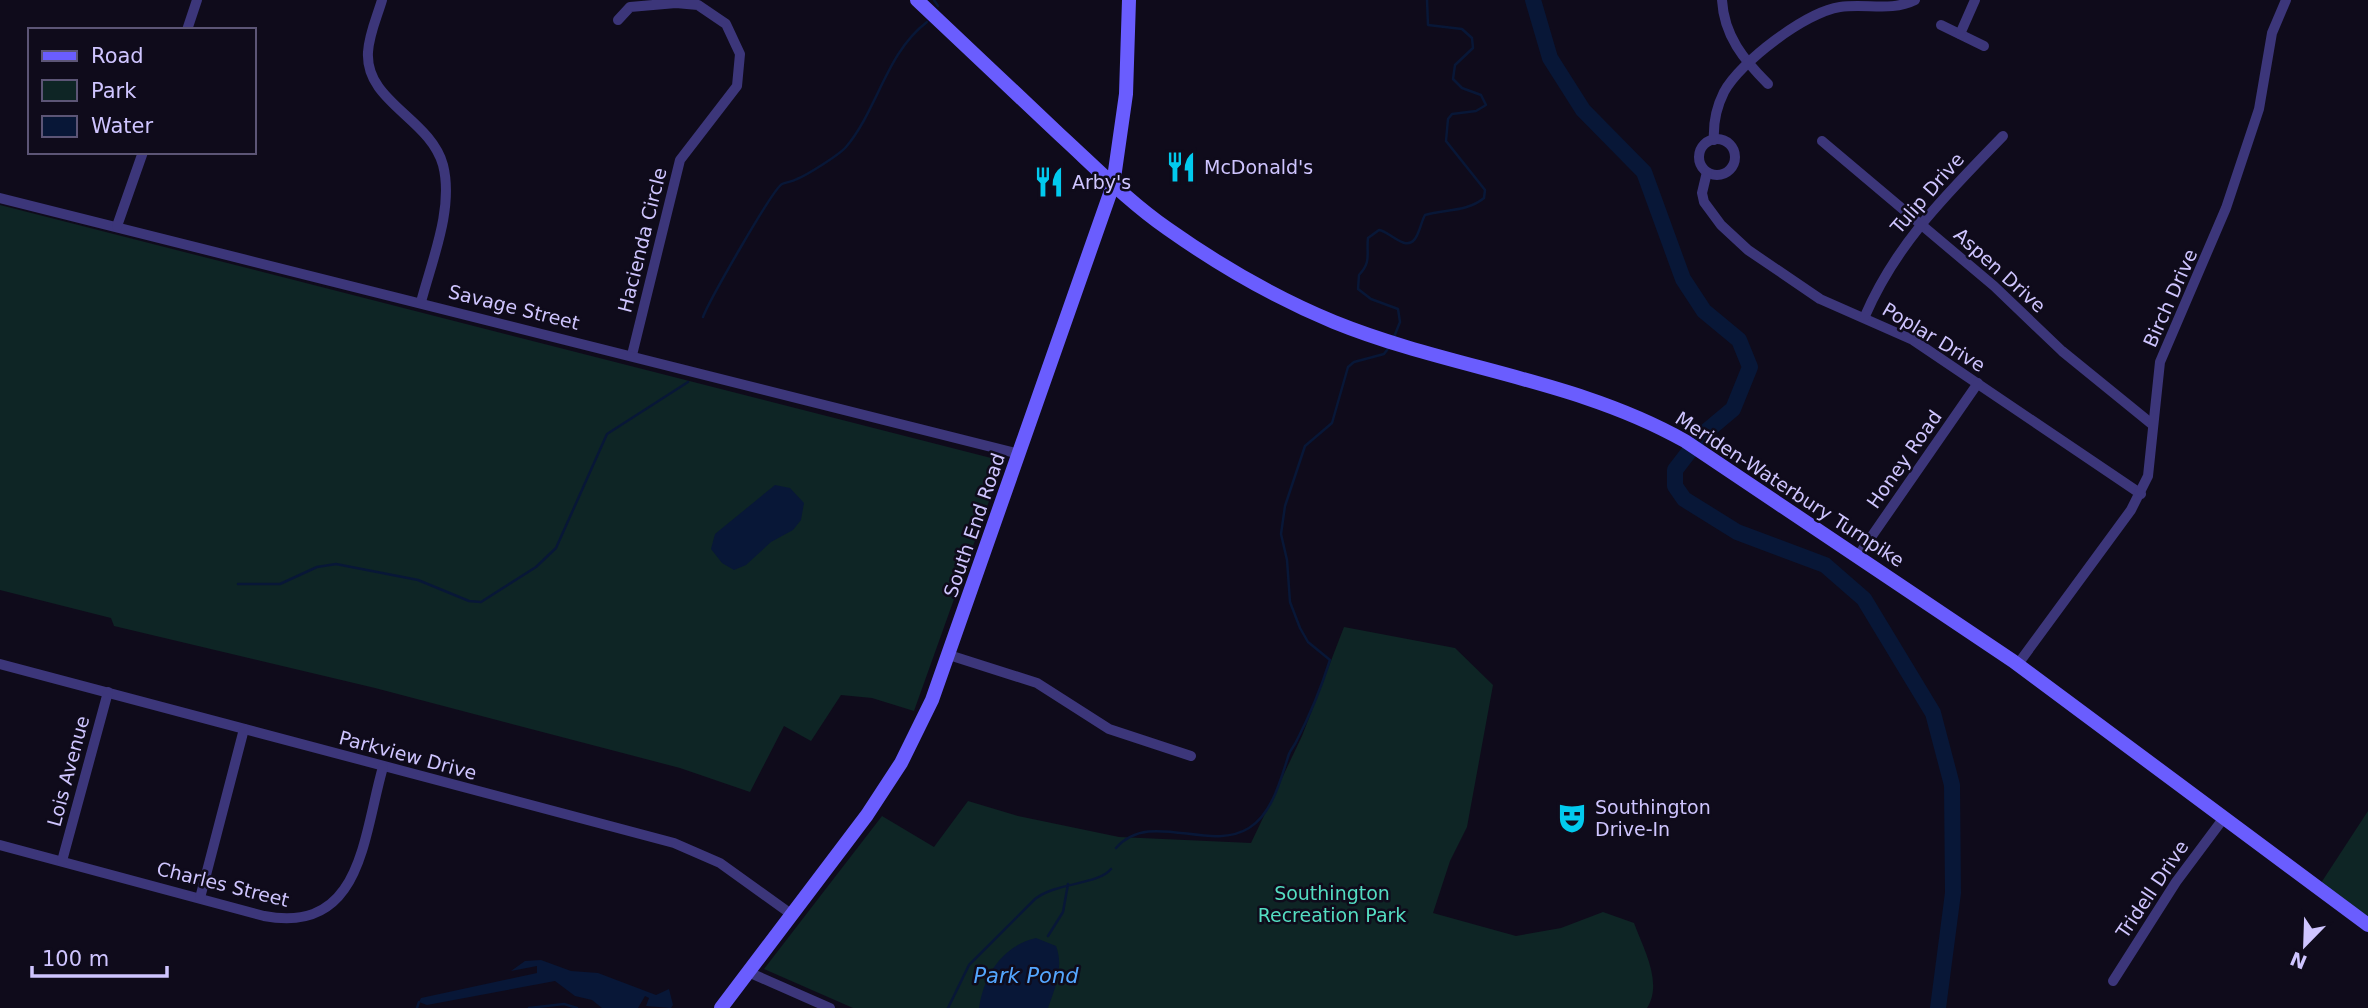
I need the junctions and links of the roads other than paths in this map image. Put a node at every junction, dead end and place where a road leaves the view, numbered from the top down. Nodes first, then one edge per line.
1 (197, 0) edge
2 (382, 0) edge
3 (917, 0) edge
4 (1129, 0) edge
5 (1722, 0) edge
6 (1915, 0) edge
7 (1975, 0) edge
8 (2286, 0) edge
9 (618, 20) dead end
10 (1941, 25) dead end
11 (188, 28) edge
12 (1960, 34) junction
13 (1984, 46) dead end
14 (1749, 64) junction
15 (1768, 85) dead end
16 (2003, 136) dead end
17 (1714, 140) junction
18 (1822, 141) dead end
19 (143, 154) edge
20 (1707, 172) junction
21 (1114, 185) junction
22 (0, 198) edge
23 (1920, 223) junction
24 (117, 226) junction
25 (421, 302) junction
26 (1865, 316) junction
27 (632, 355) junction
28 (1978, 383) junction
29 (2153, 425) junction
30 (1019, 454) junction
31 (2141, 494) junction
32 (1858, 556) junction
33 (949, 655) junction
34 (0, 664) edge
35 (2018, 664) junction
36 (108, 692) junction
37 (244, 730) junction
38 (1191, 756) dead end
39 (383, 767) junction
40 (2223, 819) junction
41 (0, 845) edge
42 (62, 861) junction
43 (200, 898) junction
44 (791, 914) junction
45 (2368, 925) edge
46 (748, 972) junction
47 (2113, 981) dead end
48 (721, 1008) edge
49 (830, 1008) edge

1 - 11 street
2 - 25 street
3 - 21 main road, Meriden-Waterbury Turnpike
4 - 21 main road, South End Road
5 - 14 street
6 - 14 street
7 - 12 street
8 - 29 street, Birch Drive
9 - 27 street, Hacienda Circle
10 - 12 street
12 - 13 street
14 - 15 street
14 - 17 street
16 - 23 street, Tulip Drive
17 - 20 street
17 - 20 street
18 - 23 street, Aspen Drive
19 - 24 street
20 - 26 street, Poplar Drive
21 - 30 main road, South End Road
21 - 32 main road, Meriden-Waterbury Turnpike
22 - 24 street, Savage Street
23 - 26 street, Tulip Drive
23 - 29 street, Aspen Drive
24 - 25 street, Savage Street
25 - 27 street, Savage Street
26 - 28 street, Poplar Drive
27 - 30 street, Savage Street
28 - 31 street, Poplar Drive
28 - 32 street, Honey Road
29 - 31 street, Birch Drive
30 - 33 main road, South End Road
31 - 35 street, Birch Drive
32 - 35 main road, Meriden-Waterbury Turnpike
33 - 38 street
33 - 44 main road, South End Road
34 - 36 street, Parkview Drive
35 - 40 main road, Meriden-Waterbury Turnpike
36 - 37 street, Parkview Drive
36 - 42 street, Lois Avenue
37 - 39 street, Parkview Drive
37 - 43 street
39 - 43 street, Charles Street
39 - 44 street, Parkview Drive
40 - 45 main road, Meriden-Waterbury Turnpike
40 - 47 street, Tridell Drive
41 - 42 street, Charles Street
42 - 43 street, Charles Street
44 - 46 main road, South End Road
46 - 48 main road, South End Road
46 - 49 street

